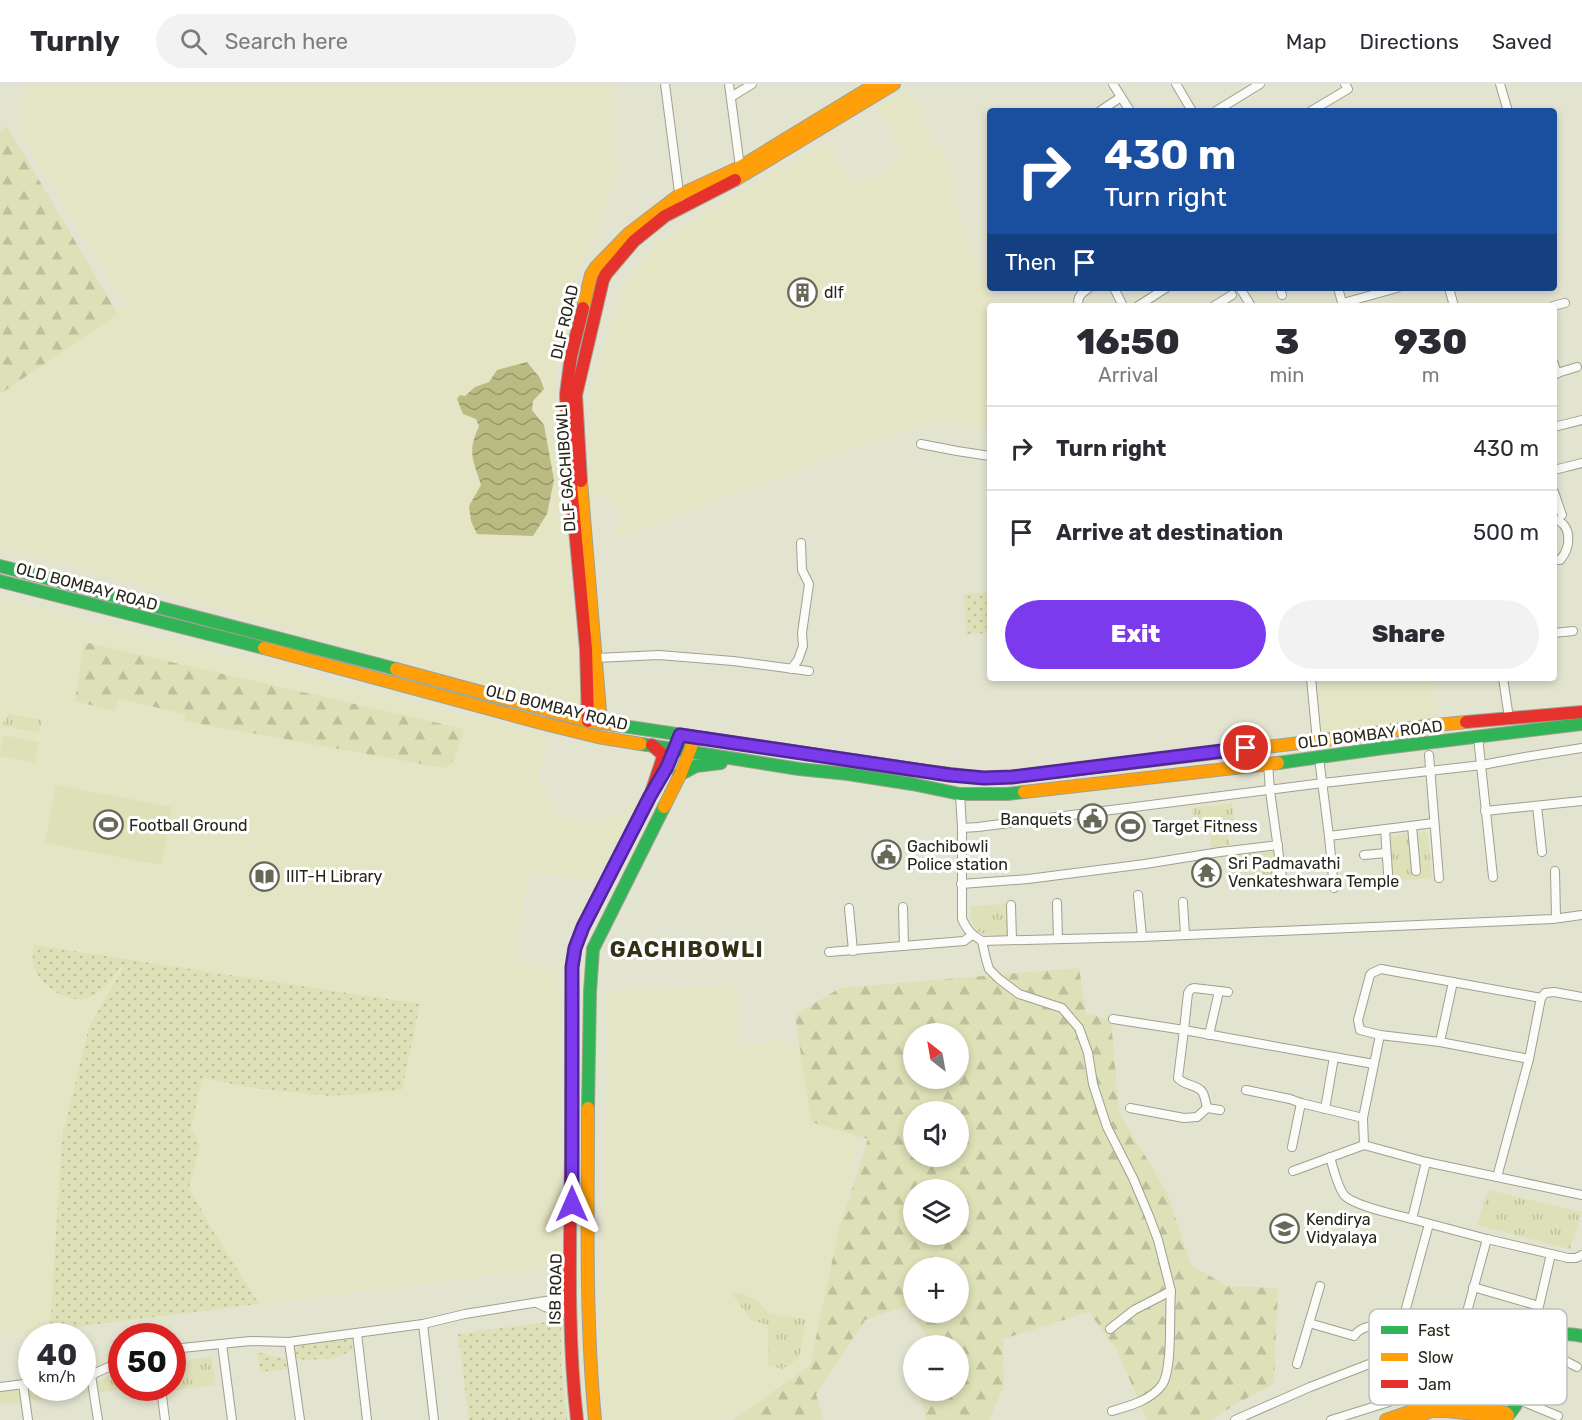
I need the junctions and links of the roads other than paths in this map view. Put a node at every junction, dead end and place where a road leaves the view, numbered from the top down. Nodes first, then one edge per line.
1 (665, 84) edge
2 (729, 84) edge
3 (753, 84) edge
4 (876, 84) edge
5 (894, 84) edge
6 (1113, 84) edge
7 (1176, 84) edge
8 (1260, 84) edge
9 (1345, 84) edge
10 (1500, 84) edge
11 (731, 97) junction
12 (1121, 97) junction
13 (1104, 108) edge
14 (1128, 108) edge
15 (1190, 108) edge
16 (1221, 108) edge
17 (1316, 108) edge
18 (1507, 108) dead end
19 (740, 167) junction
20 (680, 201) junction
21 (597, 278) junction
22 (1161, 291) edge
23 (1387, 291) edge
24 (1232, 294) dead end
25 (1143, 303) edge
26 (1218, 303) edge
27 (1349, 303) edge
28 (1565, 303) dead end
29 (1557, 305) edge
30 (1577, 368) dead end
31 (1557, 373) edge
32 (1582, 420) edge
33 (1557, 426) edge
34 (921, 444) dead end
35 (987, 456) edge
36 (1582, 463) edge
37 (1557, 469) edge
38 (1558, 517) edge
39 (801, 543) dead end
40 (1557, 560) edge
41 (0, 566) edge
42 (0, 581) edge
43 (1573, 631) dead end
44 (1557, 633) edge
45 (596, 658) junction
46 (792, 669) junction
47 (809, 671) dead end
48 (1311, 681) edge
49 (1503, 681) edge
50 (1582, 712) edge
51 (1509, 718) junction
52 (595, 722) junction
53 (1582, 724) edge
54 (680, 735) junction
55 (695, 737) junction
56 (1478, 737) junction
57 (1317, 741) junction
58 (651, 745) junction
59 (1582, 748) edge
60 (675, 749) junction
61 (689, 752) junction
62 (1429, 755) dead end
63 (1319, 758) junction
64 (750, 761) junction
65 (1268, 763) junction
66 (1482, 765) junction
67 (1430, 772) junction
68 (932, 773) junction
69 (679, 775) junction
70 (1323, 783) junction
71 (929, 787) junction
72 (1270, 791) junction
73 (960, 794) junction
74 (650, 796) junction
75 (1582, 801) edge
76 (1537, 806) junction
77 (1485, 811) junction
78 (1434, 823) junction
79 (1412, 826) junction
80 (962, 828) junction
81 (1385, 829) junction
82 (1329, 836) junction
83 (1278, 846) junction
84 (1542, 852) dead end
85 (1386, 853) junction
86 (1364, 855) dead end
87 (1416, 871) dead end
88 (1555, 871) dead end
89 (1388, 873) dead end
90 (1493, 877) dead end
91 (1440, 878) dead end
92 (961, 884) junction
93 (1283, 885) dead end
94 (1334, 888) dead end
95 (1138, 894) dead end
96 (1183, 902) dead end
97 (1057, 903) dead end
98 (1011, 905) dead end
99 (903, 907) dead end
100 (849, 908) dead end
101 (1582, 915) edge
102 (1556, 918) junction
103 (972, 935) junction
104 (1185, 935) junction
105 (1142, 937) junction
106 (1058, 939) junction
107 (982, 940) junction
108 (1012, 940) junction
109 (904, 946) junction
110 (853, 951) junction
111 (829, 952) dead end
112 (1453, 982) junction
113 (1582, 997) edge
114 (1541, 998) junction
115 (1113, 1019) dead end
116 (1184, 1030) junction
117 (1209, 1035) junction
118 (1380, 1035) junction
119 (1440, 1042) junction
120 (1334, 1057) junction
121 (1529, 1059) junction
122 (1374, 1064) junction
123 (1246, 1090) dead end
124 (1301, 1102) junction
125 (588, 1105) junction
126 (571, 1106) junction
127 (1130, 1108) dead end
128 (1207, 1108) junction
129 (1325, 1109) junction
130 (1220, 1110) dead end
131 (1363, 1118) junction
132 (1364, 1145) junction
133 (1292, 1147) dead end
134 (1330, 1156) junction
135 (1426, 1162) junction
136 (1293, 1171) dead end
137 (1497, 1177) junction
138 (1582, 1195) edge
139 (1412, 1219) junction
140 (1429, 1224) junction
141 (1487, 1239) junction
142 (1551, 1254) junction
143 (1582, 1255) edge
144 (1320, 1286) dead end
145 (1473, 1287) junction
146 (1171, 1291) junction
147 (570, 1303) junction
148 (1406, 1309) edge
149 (1467, 1309) edge
150 (1309, 1323) junction
151 (423, 1324) junction
152 (1369, 1326) edge
153 (1110, 1329) dead end
154 (357, 1333) junction
155 (1567, 1333) edge
156 (1582, 1336) edge
157 (290, 1342) junction
158 (222, 1344) junction
159 (186, 1348) edge
160 (1567, 1362) edge
161 (1297, 1364) dead end
162 (1369, 1364) edge
163 (1577, 1368) dead end
164 (18, 1384) edge
165 (0, 1387) edge
166 (27, 1401) edge
167 (93, 1401) edge
168 (163, 1401) edge
169 (1379, 1405) edge
170 (1430, 1405) edge
171 (1451, 1405) edge
172 (1516, 1405) edge
173 (1531, 1405) edge
174 (1112, 1411) dead end
175 (1506, 1415) junction
176 (1558, 1416) dead end
177 (28, 1420) edge
178 (98, 1420) edge
179 (165, 1420) edge
180 (232, 1420) edge
181 (300, 1420) edge
182 (367, 1420) edge
183 (434, 1420) edge
184 (577, 1420) edge
185 (595, 1420) edge
186 (1235, 1420) edge
187 (1331, 1420) edge
188 (1386, 1420) edge
189 (1406, 1420) edge

1 - 20 street
2 - 11 street
3 - 11 street
4 - 19 main road, DLF ROAD
5 - 20 main road
6 - 12 street
7 - 15 street
8 - 16 street
9 - 17 street
10 - 18 street
11 - 19 street
12 - 13 street
12 - 14 street
19 - 20 main road, DLF ROAD
20 - 21 main road, DLF ROAD
21 - 45 main road, DLF GACHIBOWLI
21 - 52 main road, DLF ROAD
22 - 25 street
23 - 27 street
24 - 26 street
28 - 29 street
30 - 31 street
32 - 33 street
34 - 35 street
36 - 37 street
38 - 40 street
39 - 46 street
41 - 52 main road, OLD BOMBAY ROAD
42 - 58 main road, OLD BOMBAY ROAD
43 - 44 street
45 - 46 street
45 - 52 main road, DLF GACHIBOWLI
46 - 47 street
48 - 57 street
49 - 51 street
50 - 51 main road, OLD BOMBAY ROAD
51 - 57 main road, OLD BOMBAY ROAD
52 - 54 main road, OLD BOMBAY ROAD
53 - 56 main road, OLD BOMBAY ROAD
54 - 55 main road, OLD BOMBAY ROAD
54 - 60 main road, ISB ROAD
55 - 61 main road, ISB ROAD
55 - 68 main road, OLD BOMBAY ROAD
56 - 63 main road, OLD BOMBAY ROAD
56 - 66 street
57 - 68 main road, OLD BOMBAY ROAD
58 - 60 main road, OLD BOMBAY ROAD
58 - 74 main road
59 - 66 street
60 - 61 main road, OLD BOMBAY ROAD
60 - 74 main road, ISB ROAD
61 - 64 main road, OLD BOMBAY ROAD
61 - 69 main road, ISB ROAD
62 - 67 street
63 - 65 main road, OLD BOMBAY ROAD
63 - 70 street
64 - 69 main road
64 - 71 main road, OLD BOMBAY ROAD
65 - 72 street
65 - 73 main road, OLD BOMBAY ROAD
66 - 67 street
66 - 77 street
67 - 70 street
67 - 78 street
68 - 71 main road
69 - 125 main road, ISB ROAD
70 - 72 street
70 - 82 street
71 - 73 main road, OLD BOMBAY ROAD
72 - 80 street
72 - 83 street
73 - 80 street
74 - 126 main road, ISB ROAD
75 - 76 street
76 - 77 street
76 - 84 street
77 - 90 street
78 - 79 street
78 - 91 street
79 - 81 street
79 - 87 street
80 - 92 street
81 - 82 street
81 - 85 street
82 - 94 street
83 - 92 street
83 - 93 street
85 - 86 street
85 - 89 street
88 - 102 street
92 - 103 street
95 - 105 street
96 - 104 street
97 - 106 street
98 - 108 street
99 - 109 street
100 - 110 street
101 - 102 street
102 - 104 street
103 - 107 street
103 - 109 street
104 - 105 street
105 - 106 street
106 - 108 street
107 - 108 street
107 - 146 street
109 - 110 street
110 - 111 street
112 - 114 street
112 - 118 street
112 - 119 street
113 - 114 street
114 - 121 street
115 - 116 street
116 - 117 street
116 - 117 street
116 - 128 street
117 - 120 street
118 - 119 street
118 - 122 street
119 - 121 street
120 - 122 street
120 - 129 street
121 - 137 street
122 - 131 street
123 - 124 street
124 - 129 street
124 - 133 street
125 - 126 main road
125 - 185 main road, ISB ROAD
126 - 147 main road, ISB ROAD
127 - 128 street
128 - 130 street
129 - 131 street
131 - 132 street
132 - 134 street
132 - 135 street
134 - 136 street
134 - 139 street
135 - 137 street
135 - 139 street
137 - 138 street
139 - 140 street
140 - 141 street
140 - 148 street
141 - 142 street
141 - 145 street
142 - 143 street
142 - 145 street
144 - 150 street
145 - 149 street
146 - 153 street
146 - 174 street
147 - 151 street
147 - 184 main road, ISB ROAD
150 - 152 street
150 - 161 street
151 - 154 street
151 - 183 street
154 - 157 street
154 - 182 street
155 - 156 main road
157 - 158 street
157 - 181 street
158 - 159 street
158 - 180 street
160 - 163 street
162 - 186 street
164 - 165 street
166 - 177 street
167 - 178 street
168 - 179 street
169 - 187 street
170 - 188 main road
171 - 175 main road
172 - 175 main road
173 - 176 street
175 - 189 main road

